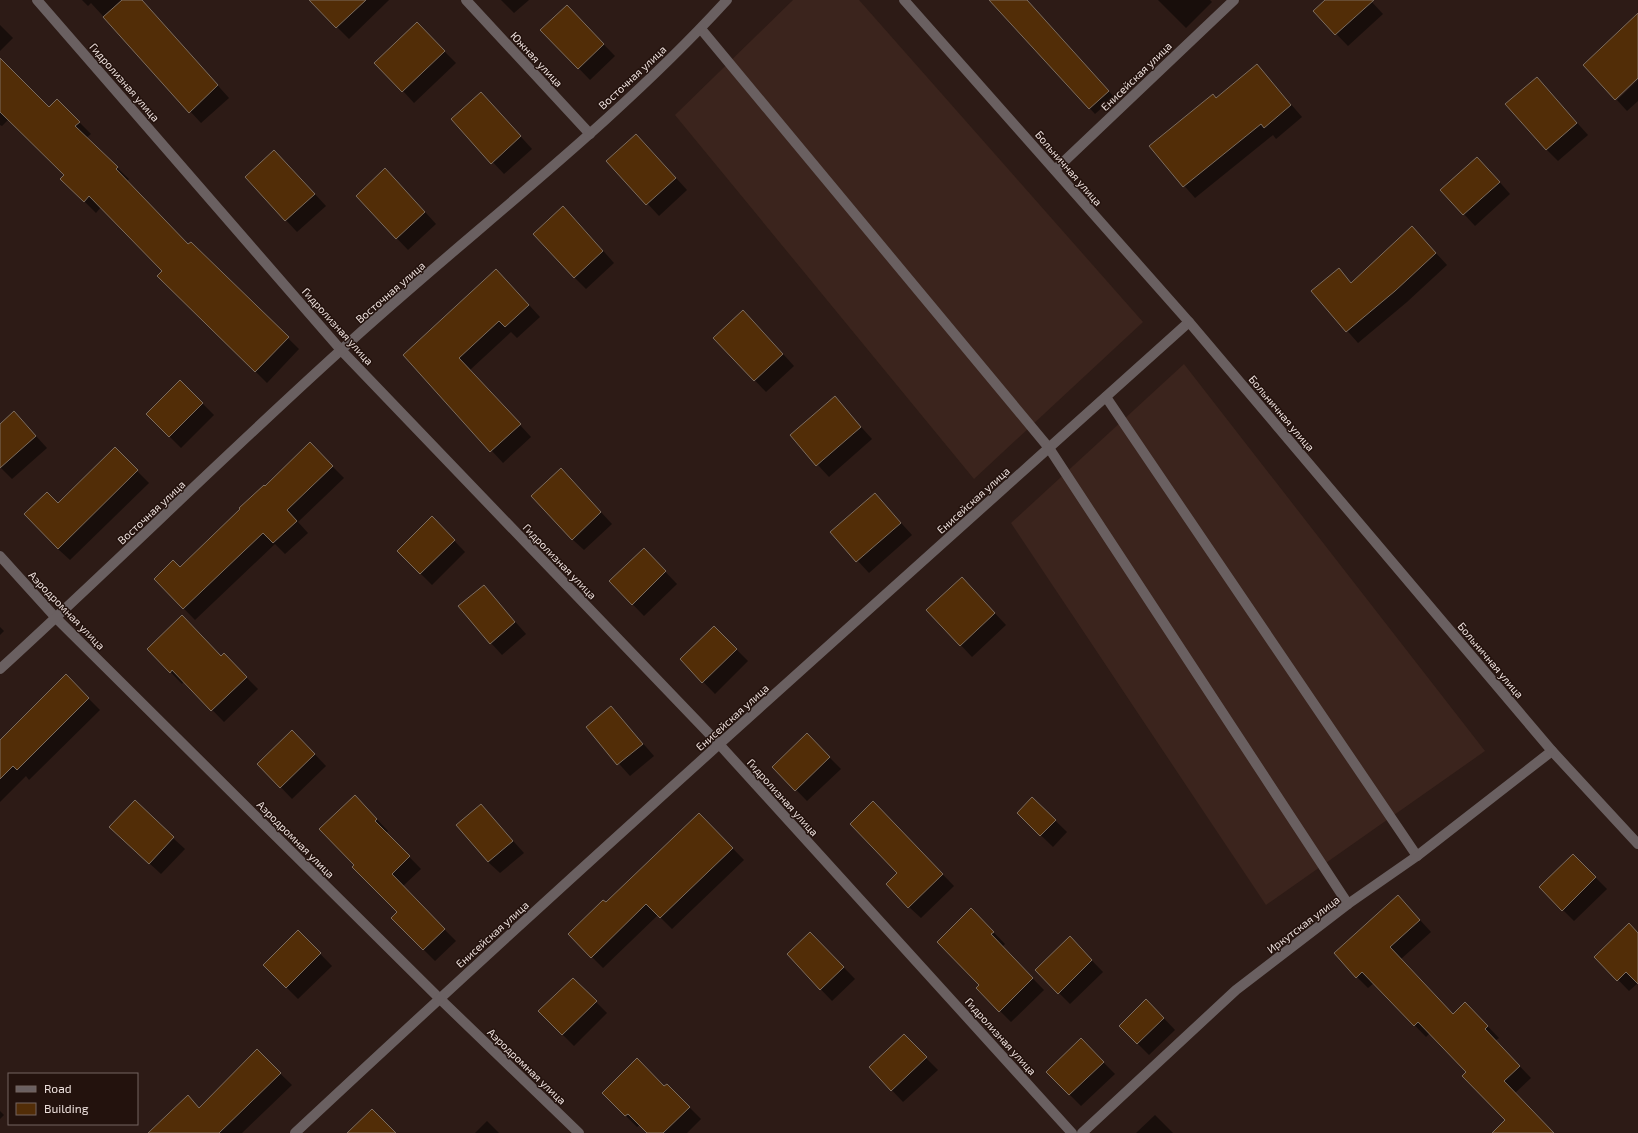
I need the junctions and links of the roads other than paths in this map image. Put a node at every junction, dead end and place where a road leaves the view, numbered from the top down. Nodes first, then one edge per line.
1 (37, 0) edge
2 (466, 0) edge
3 (727, 0) edge
4 (904, 0) edge
5 (1234, 0) edge
6 (701, 28) junction
7 (590, 134) junction
8 (1055, 170) junction
9 (1189, 322) junction
10 (341, 350) junction
11 (1106, 397) junction
12 (1049, 448) junction
13 (0, 556) edge
14 (56, 618) junction
15 (0, 669) edge
16 (719, 744) junction
17 (1552, 751) junction
18 (1638, 844) edge
19 (1417, 856) junction
20 (1348, 904) junction
21 (439, 998) junction
22 (295, 1133) edge
23 (579, 1133) edge
24 (1072, 1133) edge
25 (1082, 1133) edge

1 - 10 street, Гидролизная улица
2 - 7 street, Южная улица
3 - 6 street, Восточная улица
4 - 8 street, Больничная улица
5 - 8 street, Енисейская улица
6 - 7 street, Восточная улица
6 - 12 street
7 - 10 street, Восточная улица
8 - 9 street, Больничная улица
9 - 11 street, Енисейская улица
9 - 17 street, Больничная улица
10 - 14 street, Восточная улица
10 - 16 street, Гидролизная улица
11 - 12 street, Енисейская улица
11 - 19 street
12 - 16 street, Енисейская улица
12 - 20 street
13 - 14 street, Аэродромная улица
14 - 15 street, Восточная улица
14 - 21 street, Аэродромная улица
16 - 21 street, Енисейская улица
16 - 24 street, Гидролизная улица
17 - 18 street, Больничная улица
17 - 19 street, Иркутская улица
19 - 20 street, Иркутская улица
20 - 25 street, Иркутская улица
21 - 22 street, Енисейская улица
21 - 23 street, Аэродромная улица

